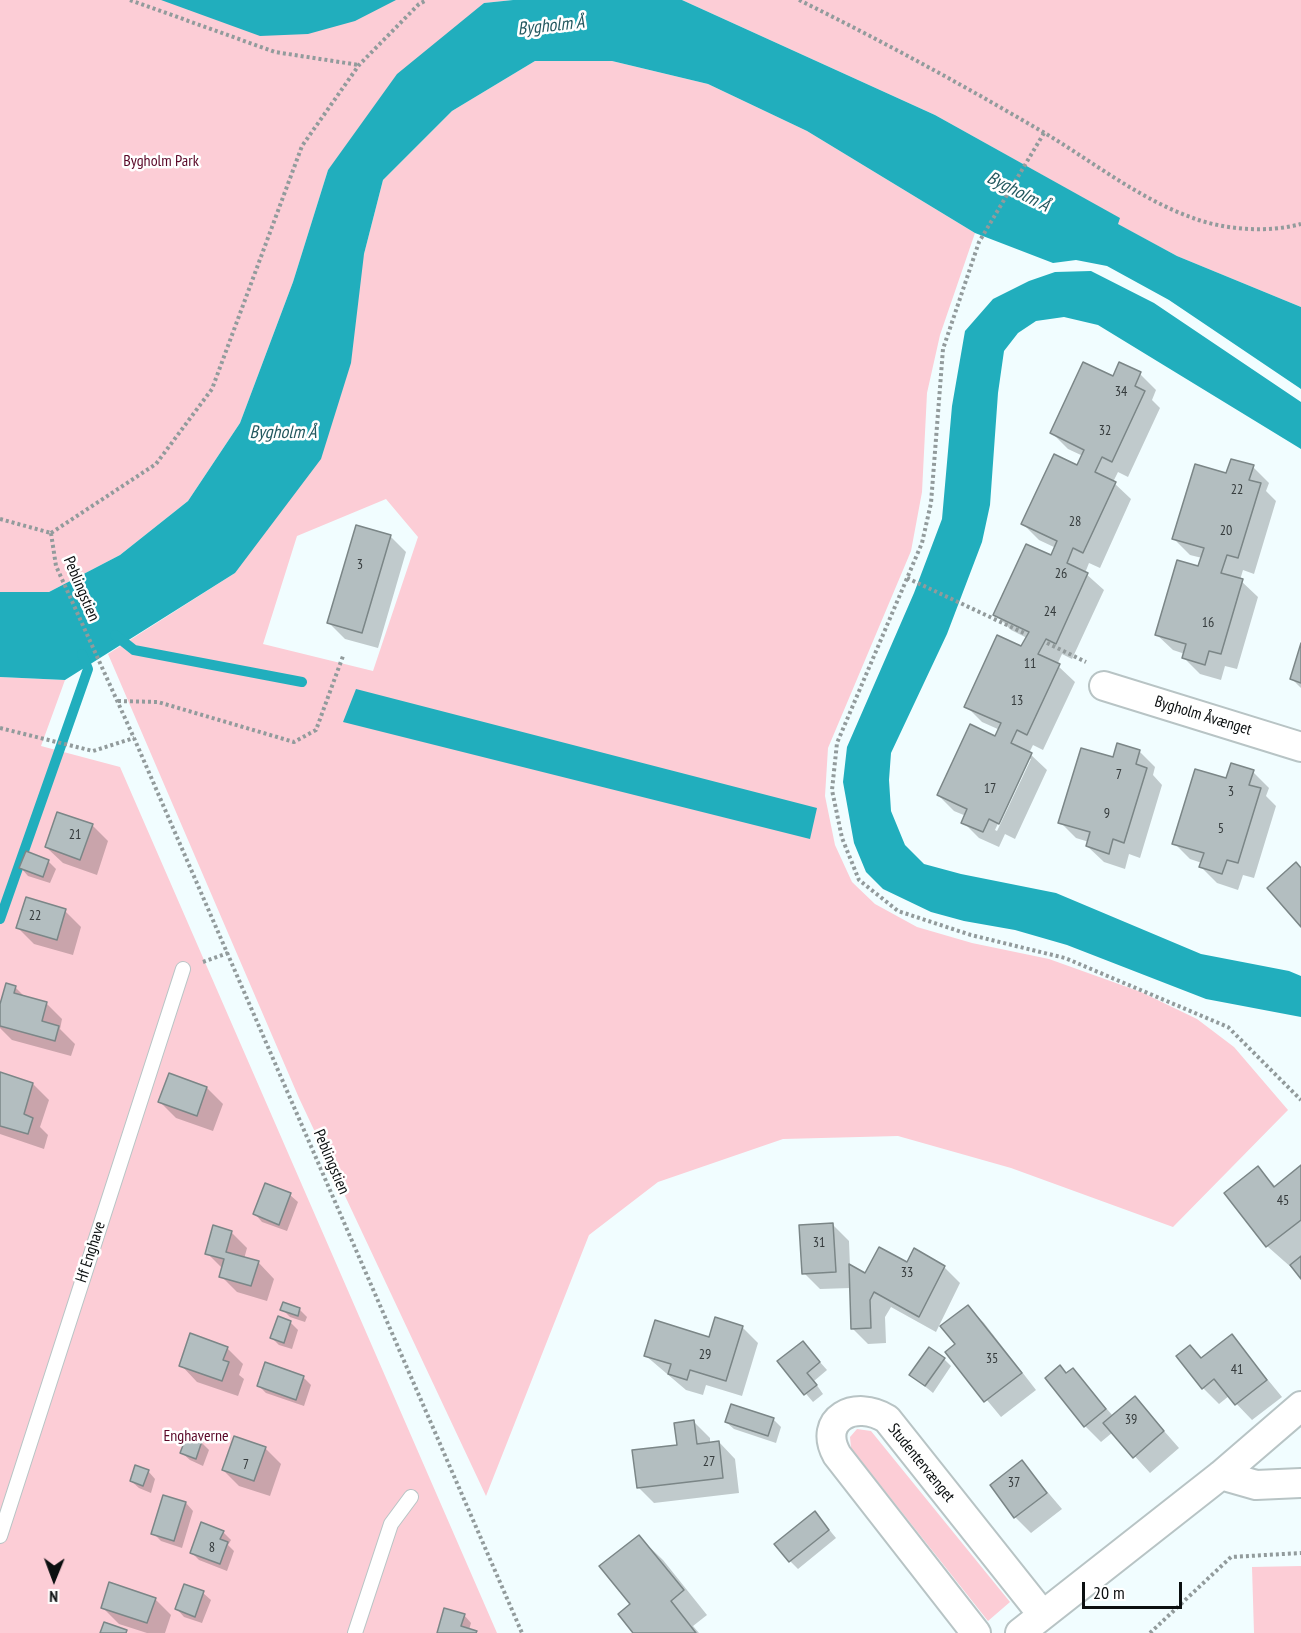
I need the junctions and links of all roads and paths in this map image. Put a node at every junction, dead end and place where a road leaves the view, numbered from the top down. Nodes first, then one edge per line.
1 (130, 0) edge
2 (427, 0) edge
3 (799, 0) edge
4 (359, 64) junction
5 (1044, 133) junction
6 (1301, 224) edge
7 (0, 519) edge
8 (51, 533) junction
9 (907, 578) junction
10 (1024, 633) dead end
11 (1047, 643) dead end
12 (343, 656) dead end
13 (1104, 686) joint
14 (118, 701) junction
15 (0, 728) edge
16 (134, 738) junction
17 (1301, 747) edge
18 (183, 969) dead end
19 (1301, 1100) edge
20 (1301, 1406) edge
21 (1221, 1475) junction
22 (1301, 1484) edge
23 (411, 1497) dead end
24 (0, 1536) edge
25 (1301, 1553) edge
26 (1042, 1614) junction
27 (355, 1633) edge
28 (522, 1633) edge
29 (976, 1633) edge
30 (1020, 1633) edge
31 (1150, 1633) edge

1 - 4 path
2 - 4 path
3 - 5 path
4 - 8 path
5 - 6 path
5 - 9 path
7 - 8 path
8 - 14 path, Peblingstien
9 - 10 path
9 - 19 path
11 - 13 path
12 - 14 path
13 - 17 street, Bygholm Åvænget
14 - 16 path, Peblingstien
15 - 16 path
16 - 28 path, Peblingstien
18 - 24 lane, Hf Enghave
20 - 21 street
21 - 22 street
21 - 26 street
23 - 27 lane
25 - 31 path
26 - 29 street, Studentervænget
26 - 30 street

